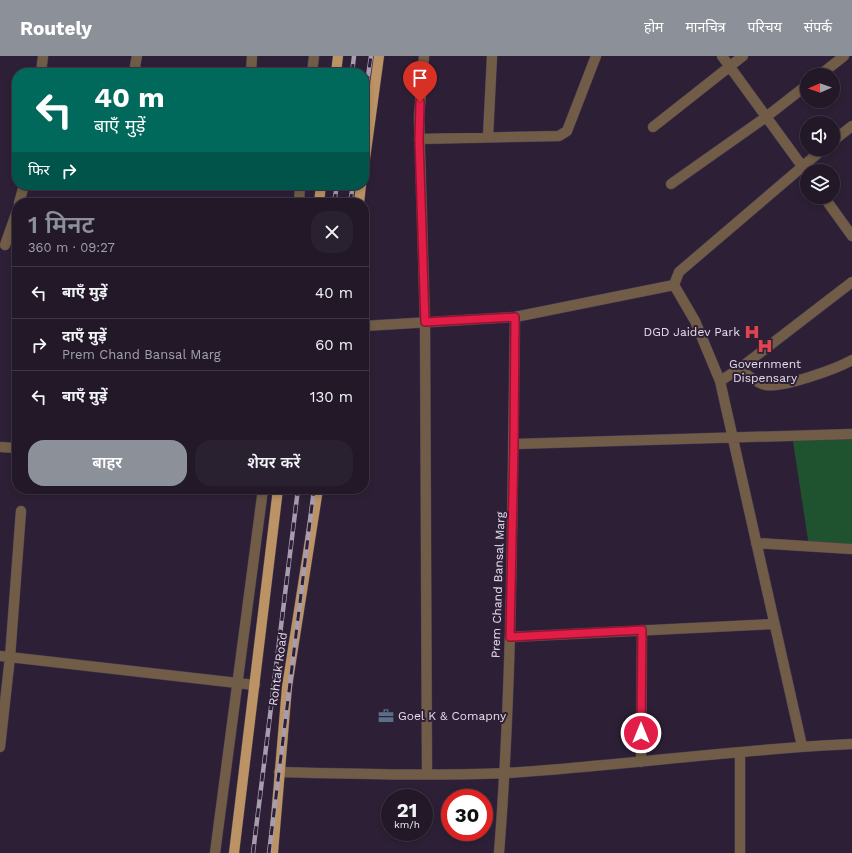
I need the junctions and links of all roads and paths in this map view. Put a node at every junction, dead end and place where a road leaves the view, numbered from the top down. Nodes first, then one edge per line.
1 (43, 56) edge
2 (137, 56) edge
3 (252, 56) edge
4 (314, 56) edge
5 (338, 56) edge
6 (379, 56) edge
7 (424, 56) edge
8 (492, 56) edge
9 (596, 56) edge
10 (722, 56) edge
11 (744, 56) edge
12 (844, 56) edge
13 (730, 67) junction
14 (42, 68) edge
15 (136, 68) edge
16 (251, 68) edge
17 (313, 68) edge
18 (337, 68) edge
19 (829, 68) edge
20 (800, 90) edge
21 (766, 117) junction
22 (852, 126) edge
23 (653, 127) dead end
24 (369, 129) edge
25 (840, 135) edge
26 (488, 137) junction
27 (419, 139) junction
28 (816, 156) edge
29 (800, 164) edge
30 (808, 164) edge
31 (800, 172) edge
32 (671, 184) dead end
33 (829, 204) edge
34 (12, 225) edge
35 (852, 236) edge
36 (5, 245) dead end
37 (852, 282) edge
38 (674, 285) junction
39 (515, 317) junction
40 (425, 322) junction
41 (369, 326) edge
42 (852, 360) edge
43 (739, 369) junction
44 (720, 381) junction
45 (852, 434) edge
46 (732, 438) junction
47 (514, 444) junction
48 (0, 447) edge
49 (12, 448) edge
50 (262, 494) edge
51 (277, 494) edge
52 (317, 494) edge
53 (21, 511) dead end
54 (756, 543) junction
55 (852, 549) edge
56 (774, 624) junction
57 (642, 630) junction
58 (510, 637) junction
59 (5, 656) edge
60 (236, 684) junction
61 (255, 685) junction
62 (852, 744) edge
63 (802, 746) junction
64 (0, 747) edge
65 (740, 753) junction
66 (641, 762) junction
67 (279, 772) junction
68 (506, 772) junction
69 (427, 774) junction
70 (216, 853) edge
71 (234, 853) edge
72 (273, 853) edge
73 (499, 853) edge
74 (740, 853) edge

1 - 14 street
2 - 15 street
3 - 16 street
4 - 17 street
5 - 18 main road
6 - 24 main road
7 - 27 street
8 - 26 street
9 - 26 street
10 - 13 street
11 - 13 street
12 - 19 street
13 - 21 street
13 - 23 street
20 - 21 street
21 - 29 street
21 - 32 street
22 - 25 street
26 - 27 street
27 - 40 street
28 - 30 street
31 - 38 street
33 - 35 street
34 - 36 street
37 - 43 street
38 - 39 street
38 - 44 street
39 - 40 street
39 - 47 street, Prem Chand Bansal Marg
40 - 41 street
40 - 69 street
42 - 43 street
43 - 44 street
44 - 46 street
45 - 46 street
46 - 47 street
46 - 54 street
47 - 58 street, Prem Chand Bansal Marg
48 - 49 street
50 - 60 street
51 - 61 main road, Rohtak Road
52 - 67 main road, Rohtak Road
53 - 59 street
54 - 55 street
54 - 56 street
56 - 57 street
56 - 63 street
57 - 58 street
57 - 66 street
58 - 68 street, Prem Chand Bansal Marg
59 - 60 street
59 - 64 street
60 - 61 street
60 - 70 street
61 - 71 main road, Rohtak Road
62 - 63 street
63 - 65 street
65 - 66 street
65 - 74 street
66 - 68 street
67 - 69 street
67 - 72 main road, Rohtak Road
68 - 69 street
68 - 73 street, Prem Chand Bansal Marg

